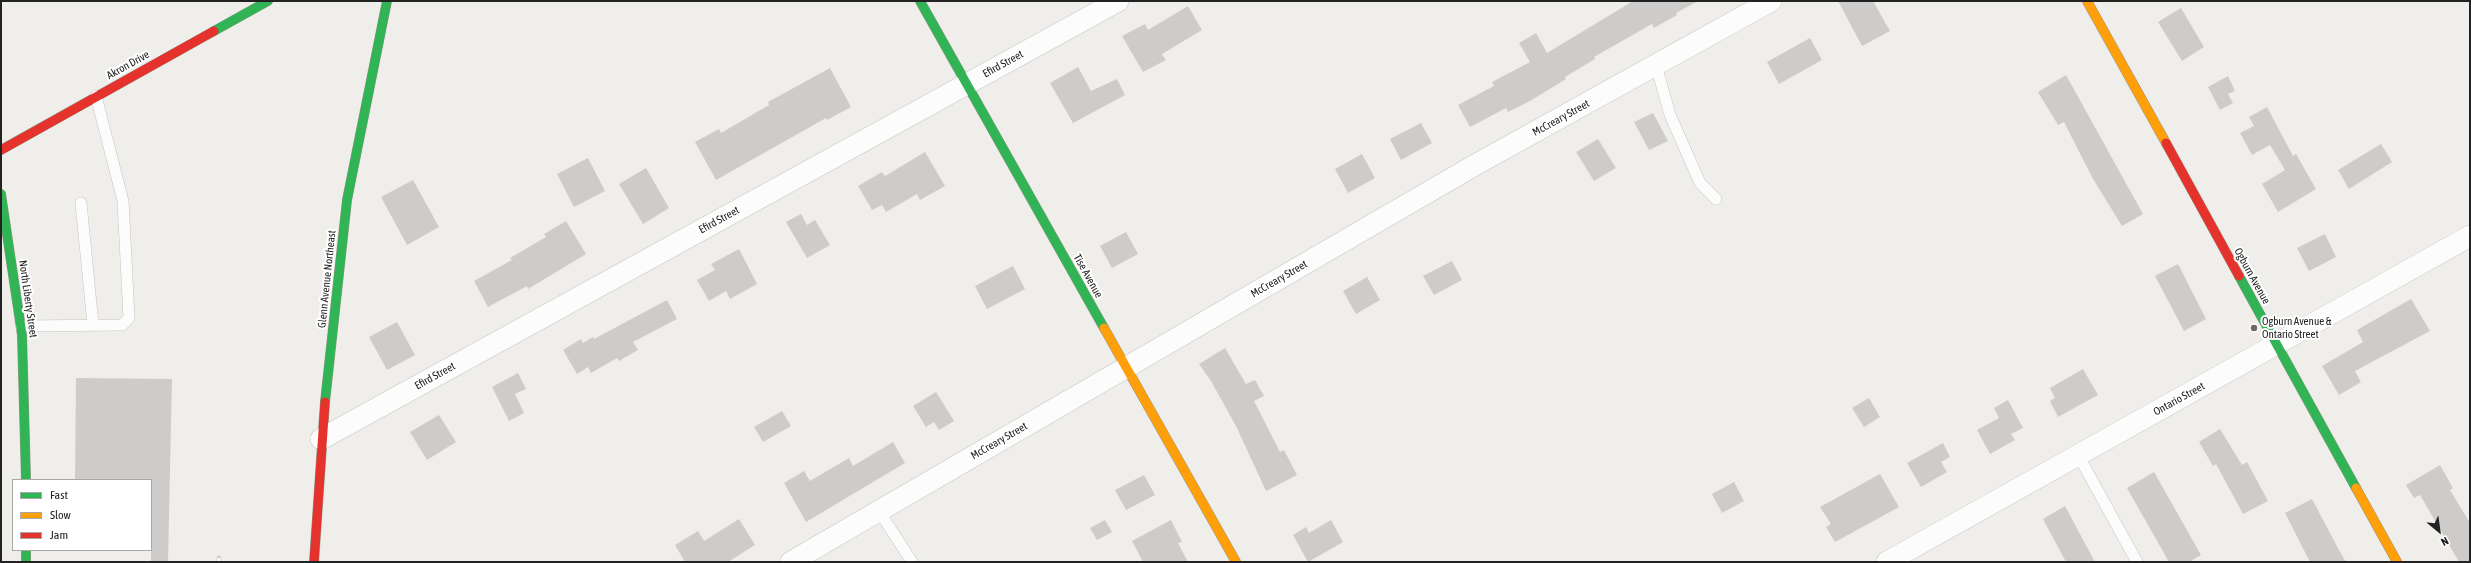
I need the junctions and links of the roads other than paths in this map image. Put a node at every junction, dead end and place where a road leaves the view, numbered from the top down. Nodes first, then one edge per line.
1 (268, 1) edge
2 (387, 1) edge
3 (920, 1) edge
4 (1118, 1) edge
5 (1771, 1) edge
6 (2087, 1) edge
7 (1656, 65) junction
8 (966, 85) junction
9 (96, 96) junction
10 (1, 150) edge
11 (1, 194) edge
12 (1716, 199) dead end
13 (81, 203) dead end
14 (2470, 236) edge
15 (93, 325) junction
16 (21, 326) junction
17 (2277, 345) junction
18 (1126, 368) junction
19 (321, 439) junction
20 (2078, 455) junction
21 (26, 479) edge
22 (879, 511) junction
23 (26, 551) edge
24 (812, 557) edge
25 (26, 562) edge
26 (314, 562) edge
27 (791, 562) edge
28 (912, 562) edge
29 (1236, 562) edge
30 (1887, 562) edge
31 (2137, 562) edge
32 (2398, 562) edge

1 - 9 street, Akron Drive
2 - 19 street, Glenn Avenue Northeast
3 - 8 street, Tise Avenue
4 - 8 street, Efird Street
5 - 7 street, McCreary Street
6 - 17 street, Ogburn Avenue
7 - 12 lane
7 - 18 street, McCreary Street
8 - 18 street, Tise Avenue
8 - 19 street, Efird Street
9 - 10 street, Akron Drive
9 - 15 lane
11 - 16 street, North Liberty Street
13 - 15 lane
14 - 17 street, Ontario Street
15 - 16 lane
16 - 21 street, North Liberty Street
17 - 20 street, Ontario Street
17 - 32 street, Ogburn Avenue
18 - 22 street, McCreary Street
18 - 29 street, Tise Avenue
19 - 26 street, Glenn Avenue Northeast
20 - 30 street, Ontario Street
20 - 31 lane
22 - 24 street, McCreary Street
22 - 28 lane
23 - 25 street
24 - 27 street, McCreary Street

